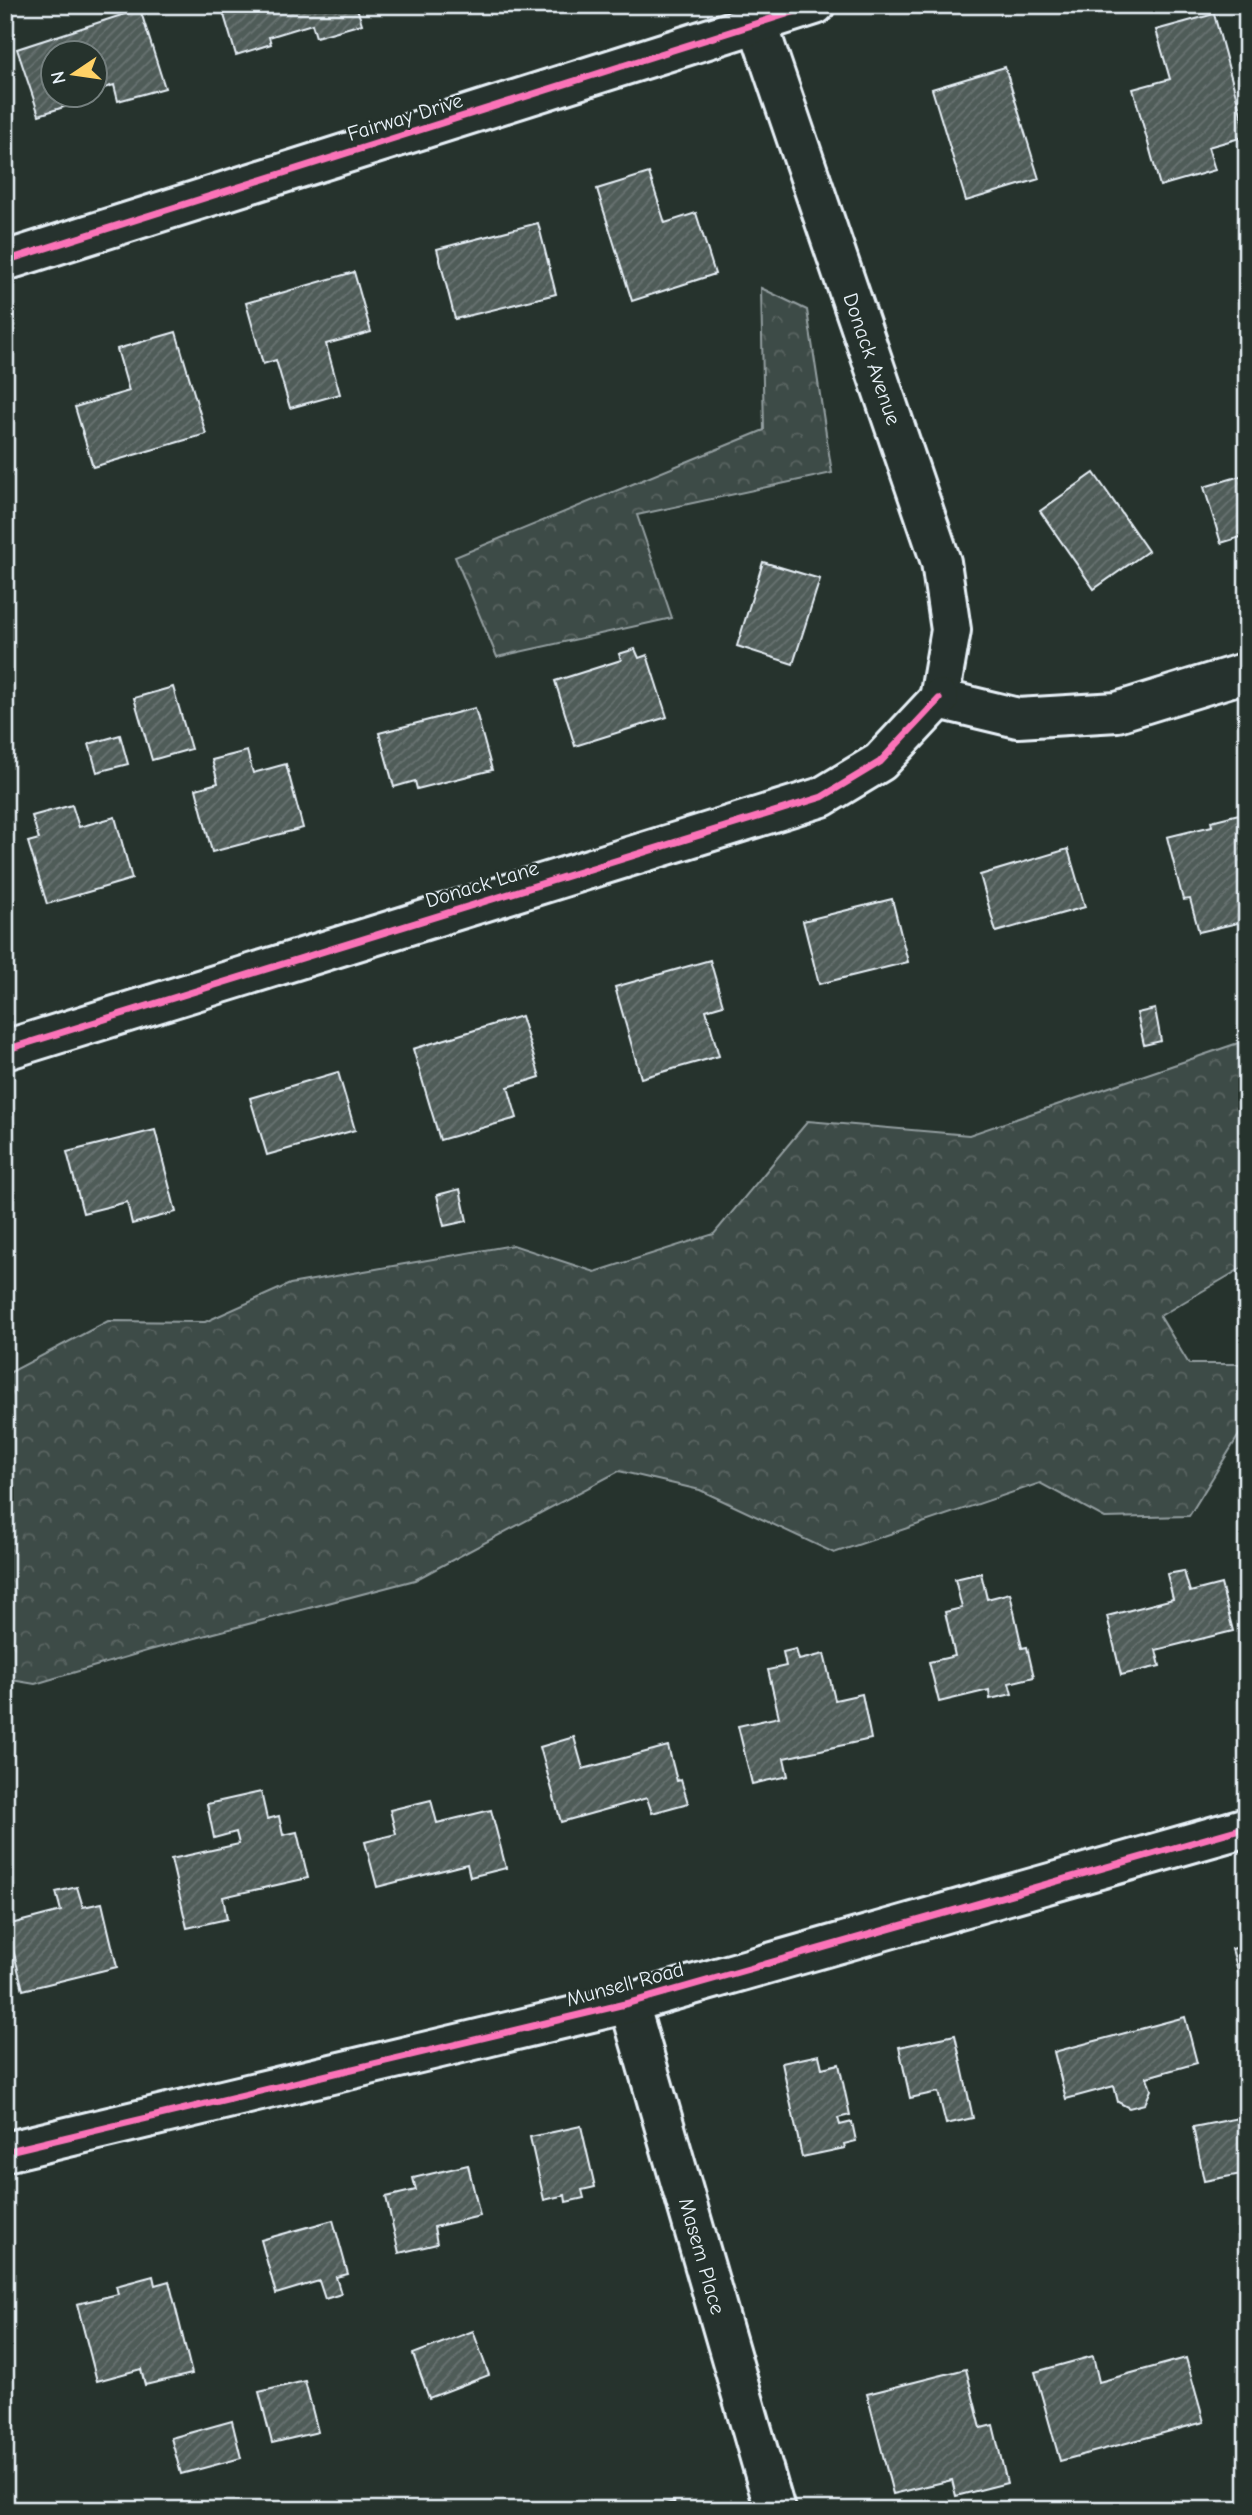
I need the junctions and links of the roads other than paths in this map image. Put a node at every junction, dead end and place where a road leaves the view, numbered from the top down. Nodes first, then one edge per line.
1 (815, 5) edge
2 (758, 25) junction
3 (5, 261) edge
4 (1247, 672) edge
5 (939, 698) junction
6 (5, 1050) edge
7 (1247, 1827) edge
8 (629, 2003) junction
9 (5, 2152) edge
10 (775, 2510) edge

1 - 2 street, Fairway Drive
2 - 3 street, Fairway Drive
2 - 5 street, Donack Avenue
4 - 5 street
5 - 6 street, Donack Lane
7 - 8 street, Munsell Road
8 - 9 street, Munsell Road
8 - 10 street, Masem Place

